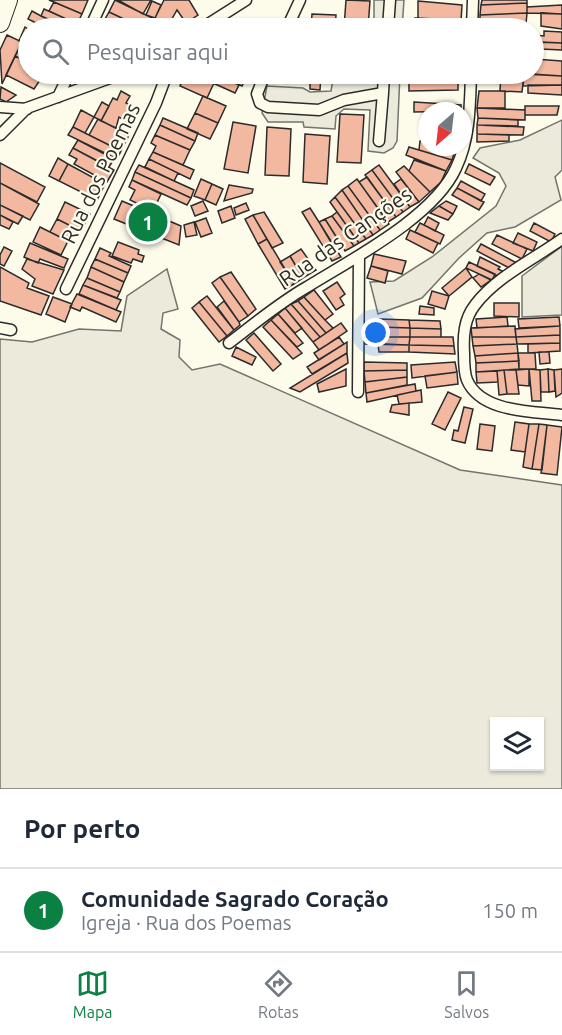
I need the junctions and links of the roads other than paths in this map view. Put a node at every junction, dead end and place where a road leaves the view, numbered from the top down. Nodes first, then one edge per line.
1 (8, 0) edge
2 (103, 0) edge
3 (246, 0) edge
4 (300, 0) edge
5 (390, 0) edge
6 (473, 0) edge
7 (95, 18) edge
8 (218, 18) edge
9 (292, 18) edge
10 (389, 18) edge
11 (472, 18) edge
12 (0, 23) edge
13 (64, 84) edge
14 (91, 84) edge
15 (163, 84) edge
16 (262, 84) edge
17 (383, 84) edge
18 (471, 84) edge
19 (383, 93) junction
20 (58, 97) junction
21 (0, 106) edge
22 (27, 108) junction
23 (0, 135) edge
24 (379, 141) dead end
25 (562, 239) edge
26 (359, 256) junction
27 (66, 289) dead end
28 (229, 343) dead end
29 (358, 392) dead end
30 (562, 415) edge

1 - 12 highway
2 - 7 street
3 - 8 street
4 - 9 street
5 - 10 street
6 - 11 street
13 - 20 street
14 - 20 street
15 - 27 street, Rua dos Poemas
16 - 19 street
17 - 19 street
18 - 26 street, Rua das Canções
19 - 24 street
20 - 22 street
21 - 22 street
22 - 23 street
25 - 30 street
26 - 28 street, Rua das Canções
26 - 29 street

